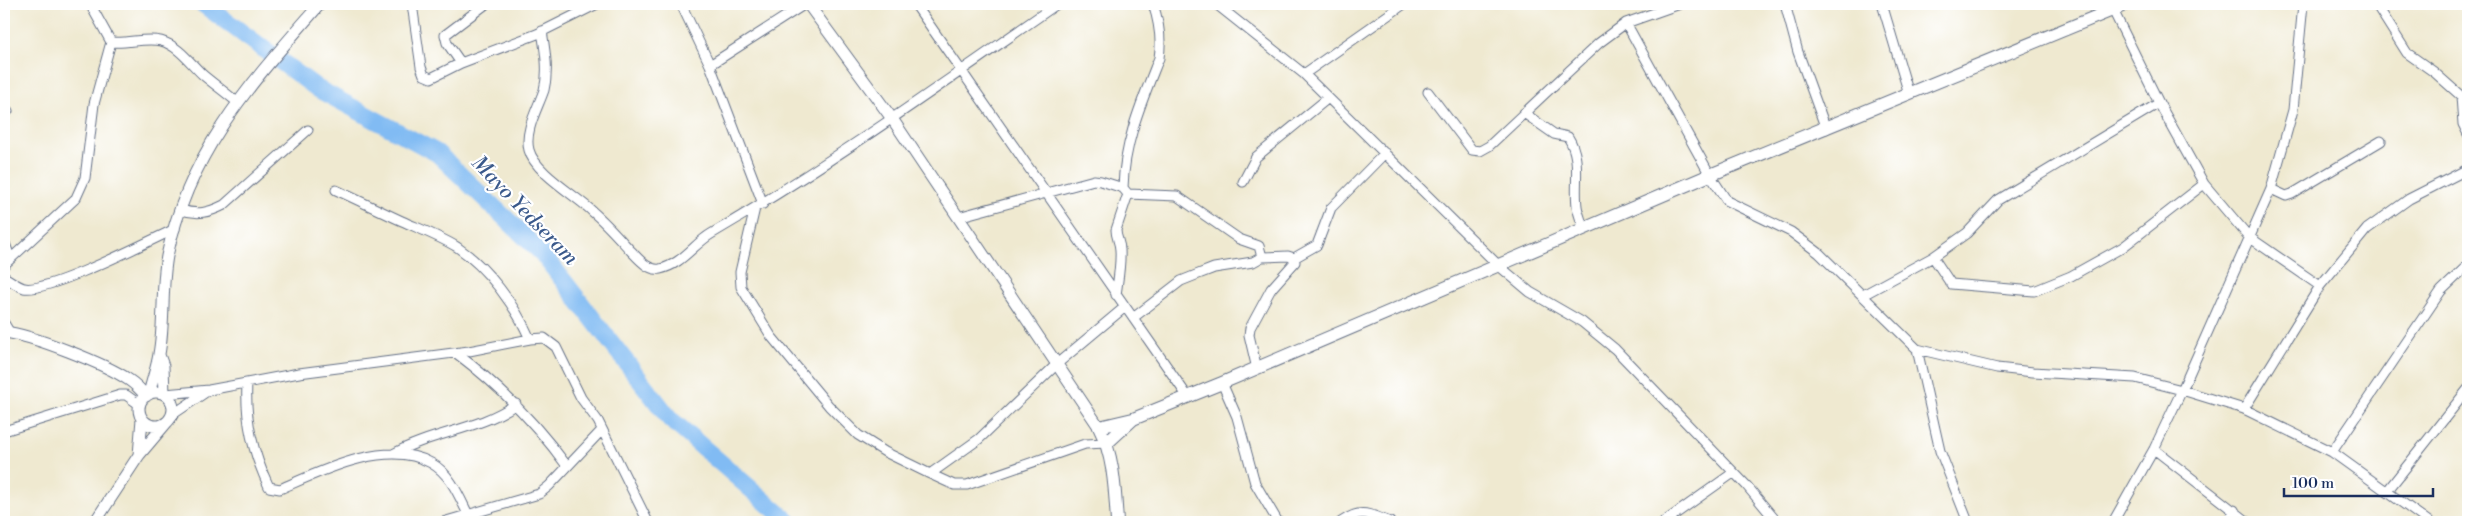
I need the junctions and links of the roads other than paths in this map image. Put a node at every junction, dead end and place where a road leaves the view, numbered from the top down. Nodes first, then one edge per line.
1 (90, 4) edge
2 (412, 4) edge
3 (486, 4) edge
4 (597, 4) edge
5 (682, 4) edge
6 (807, 4) edge
7 (915, 4) edge
8 (1057, 4) edge
9 (1153, 4) edge
10 (1216, 4) edge
11 (1404, 4) edge
12 (1680, 4) edge
13 (1785, 4) edge
14 (1882, 4) edge
15 (2127, 4) edge
16 (2303, 4) edge
17 (2376, 4) edge
18 (2111, 7) edge
19 (317, 8) edge
20 (1626, 23) junction
21 (542, 31) junction
22 (111, 42) junction
23 (461, 63) junction
24 (710, 66) junction
25 (962, 70) junction
26 (1304, 74) junction
27 (1428, 92) dead end
28 (1909, 94) junction
29 (2465, 97) edge
30 (1327, 99) junction
31 (237, 102) junction
32 (2159, 103) junction
33 (1524, 113) junction
34 (892, 120) junction
35 (1826, 129) junction
36 (308, 130) dead end
37 (2468, 134) edge
38 (2381, 141) dead end
39 (1385, 153) junction
40 (2468, 168) edge
41 (1710, 175) junction
42 (1243, 182) dead end
43 (2204, 184) junction
44 (2271, 189) junction
45 (336, 190) dead end
46 (1125, 191) junction
47 (1045, 192) junction
48 (763, 204) junction
49 (754, 208) junction
50 (4, 209) edge
51 (181, 210) junction
52 (4, 214) edge
53 (958, 217) junction
54 (175, 229) junction
55 (1583, 229) junction
56 (2249, 237) junction
57 (4, 241) edge
58 (1262, 257) junction
59 (1933, 257) junction
60 (1294, 258) junction
61 (7, 261) edge
62 (1498, 265) junction
63 (2468, 265) edge
64 (4, 277) edge
65 (2320, 286) junction
66 (1116, 295) junction
67 (1863, 295) junction
68 (1125, 307) junction
69 (1133, 318) junction
70 (6, 329) edge
71 (530, 339) junction
72 (1917, 349) junction
73 (456, 353) junction
74 (159, 355) junction
75 (1058, 363) junction
76 (1257, 368) junction
77 (247, 383) junction
78 (1222, 383) junction
79 (2468, 389) edge
80 (209, 390) junction
81 (2182, 390) junction
82 (164, 394) junction
83 (1188, 397) junction
84 (145, 398) junction
85 (516, 404) junction
86 (2244, 409) junction
87 (142, 418) junction
88 (170, 418) junction
89 (1133, 419) junction
90 (1099, 426) junction
91 (602, 430) junction
92 (4, 431) edge
93 (1107, 443) junction
94 (1085, 444) junction
95 (2154, 449) junction
96 (2332, 452) junction
97 (139, 455) junction
98 (390, 455) junction
99 (568, 466) junction
100 (1734, 473) junction
101 (930, 474) junction
102 (2388, 490) junction
103 (2234, 510) junction
104 (470, 518) edge
105 (95, 522) edge
106 (443, 522) edge
107 (648, 522) edge
108 (1117, 522) edge
109 (1278, 522) edge
110 (1341, 522) edge
111 (1390, 522) edge
112 (1664, 522) edge
113 (1777, 522) edge
114 (1968, 522) edge
115 (2113, 522) edge
116 (2228, 522) edge
117 (2248, 522) edge
118 (2429, 522) edge

1 - 22 street
2 - 23 street
3 - 23 street
4 - 21 street
5 - 24 street
6 - 24 street
6 - 34 street
7 - 25 street
8 - 25 street
9 - 46 street
10 - 26 street
11 - 26 street
12 - 20 street
13 - 35 street
14 - 28 street
15 - 18 main road
16 - 44 street
17 - 29 street
18 - 28 main road
18 - 32 street
19 - 31 street
20 - 33 street
20 - 41 street
21 - 23 street
21 - 49 street
22 - 31 street
22 - 61 street
24 - 48 street
25 - 34 street
25 - 47 street
26 - 30 street
27 - 33 street
28 - 35 main road
29 - 37 street
30 - 39 street
30 - 42 street
31 - 51 street
32 - 43 street
32 - 59 street
33 - 55 street
34 - 48 street
34 - 53 street
35 - 41 main road
36 - 51 street
38 - 44 street
39 - 60 street
39 - 62 street
40 - 65 street
41 - 55 main road
41 - 67 street
43 - 56 street
43 - 59 street
44 - 56 street
45 - 71 street
46 - 47 street
46 - 58 street
46 - 66 street
47 - 53 street
47 - 66 street
48 - 49 street
49 - 101 street
50 - 52 street
51 - 54 street
53 - 75 street
54 - 64 street
54 - 74 street
55 - 62 main road
56 - 65 street
56 - 81 street
57 - 61 street
58 - 60 street
58 - 69 street
59 - 67 street
60 - 76 street
62 - 76 main road
62 - 100 street
63 - 96 street
65 - 86 street
66 - 68 street
67 - 72 street
68 - 69 street
68 - 75 street
69 - 83 street
70 - 84 street
71 - 73 street
71 - 91 street
72 - 81 street
72 - 114 street
73 - 77 street
73 - 85 street
74 - 82 street
74 - 84 street
75 - 90 street
75 - 101 street
76 - 78 main road
77 - 80 street
77 - 98 street
78 - 83 main road
78 - 109 street
79 - 102 street
80 - 82 street
80 - 88 street
81 - 86 street
81 - 95 street
82 - 84 street
82 - 88 street
83 - 89 main road
84 - 87 street
84 - 92 street
85 - 98 street
85 - 99 street
86 - 96 street
87 - 88 street
87 - 97 street
88 - 97 street
89 - 90 main road
89 - 93 main road
90 - 93 main road
90 - 94 street
91 - 99 street
91 - 107 street
93 - 94 street
93 - 108 main road
94 - 101 street
95 - 103 street
95 - 115 street
96 - 102 street
97 - 105 street
98 - 104 street
99 - 104 street
100 - 112 street
100 - 113 street
102 - 118 street
103 - 116 street
103 - 117 street
104 - 106 street
110 - 111 street

